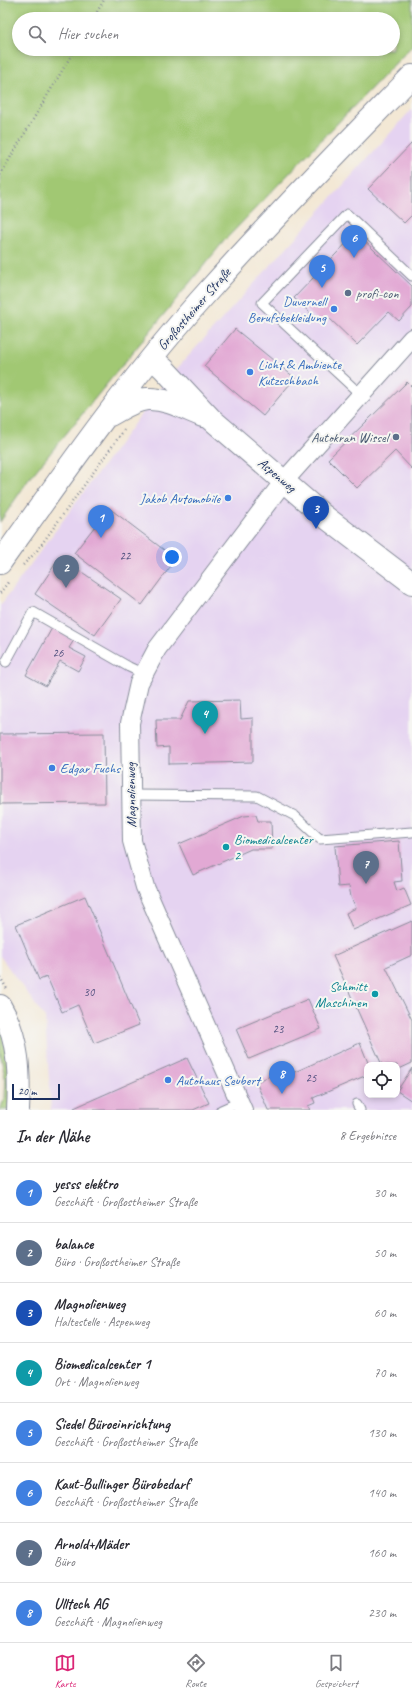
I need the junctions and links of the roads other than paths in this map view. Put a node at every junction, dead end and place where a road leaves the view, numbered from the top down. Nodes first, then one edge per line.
1 (412, 76) edge
2 (412, 276) edge
3 (412, 338) edge
4 (152, 358) junction
5 (361, 395) junction
6 (104, 418) junction
7 (210, 418) junction
8 (284, 481) junction
9 (5, 571) edge
10 (412, 583) edge
11 (6, 662) dead end
12 (144, 674) junction
13 (131, 795) junction
14 (412, 832) edge
15 (0, 1006) edge
16 (241, 1106) edge
17 (18, 1110) edge
18 (222, 1110) edge

1 - 4 main road, Großostheimer Straße
2 - 5 lane
3 - 5 street, Magnolienweg
4 - 6 main road, Großostheimer Straße
4 - 7 main road, Aspenweg
5 - 8 street, Magnolienweg
6 - 7 main road
6 - 9 main road, Großostheimer Straße
7 - 8 main road, Aspenweg
8 - 10 main road, Aspenweg
8 - 12 street, Magnolienweg
11 - 12 lane
12 - 13 street, Magnolienweg
13 - 14 lane
13 - 16 street, Magnolienweg
15 - 17 main road
16 - 18 lane

